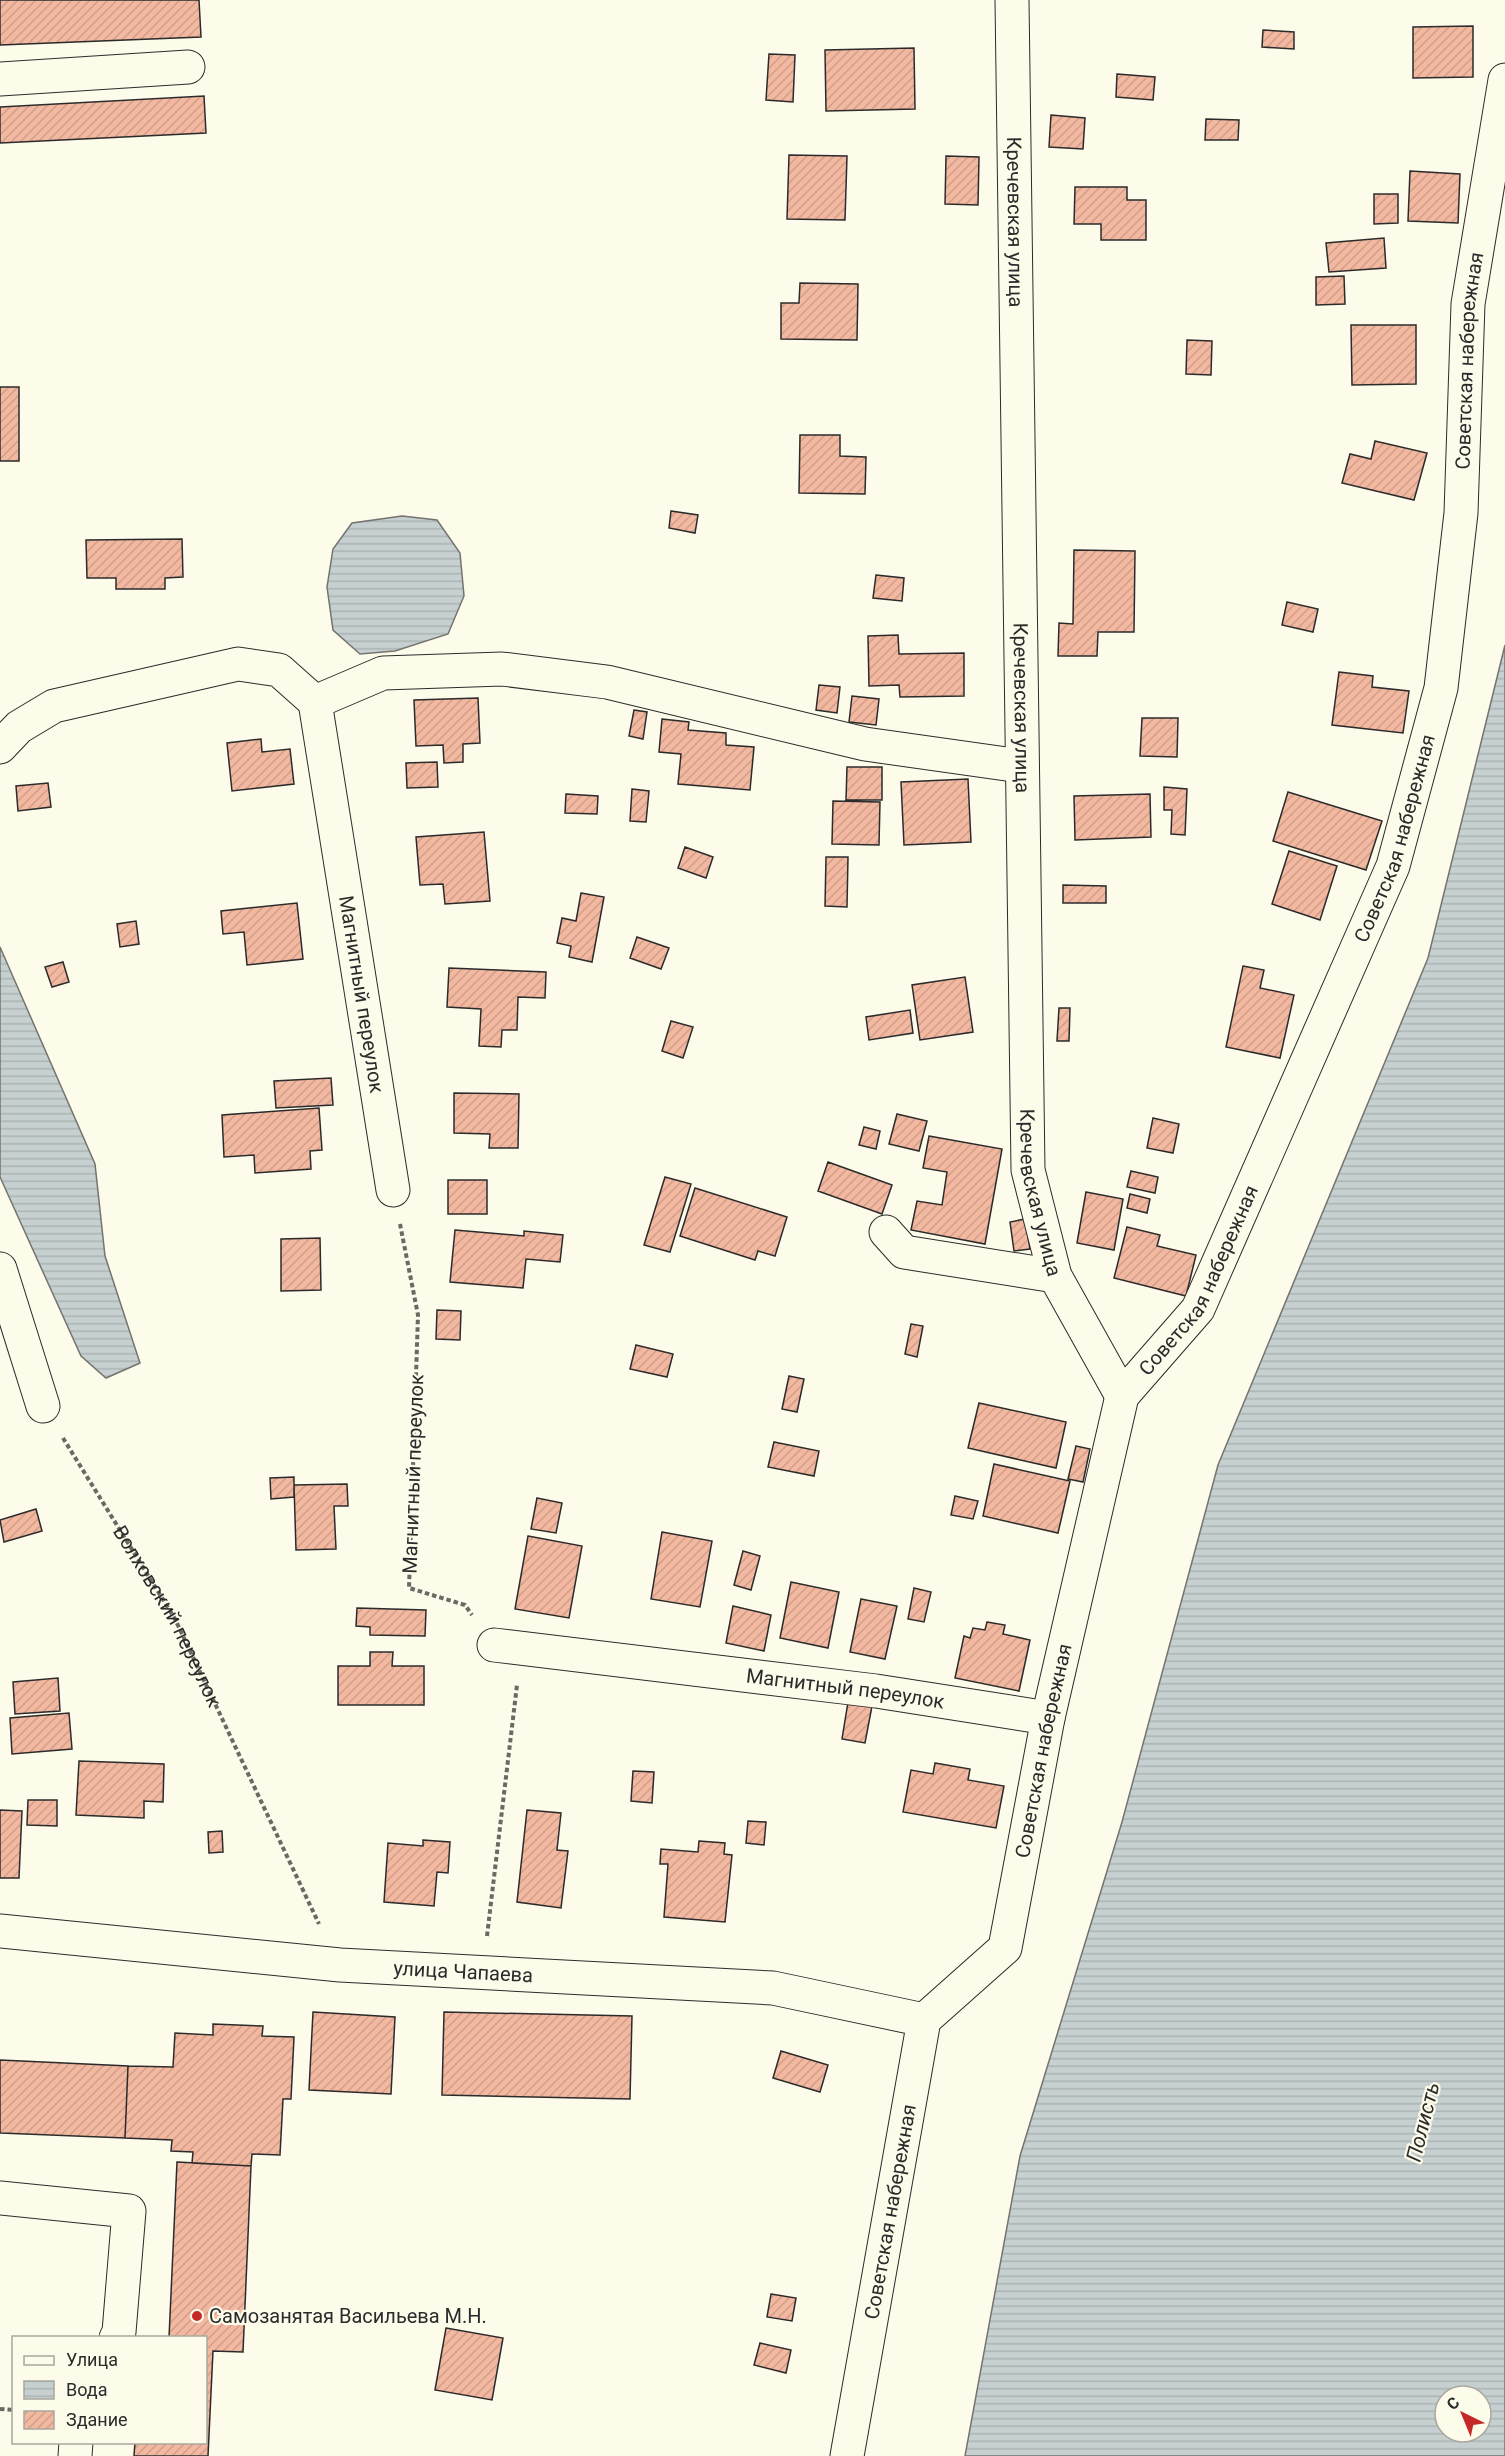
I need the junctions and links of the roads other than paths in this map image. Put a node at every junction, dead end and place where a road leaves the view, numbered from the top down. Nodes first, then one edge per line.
1 (1012, 0) edge
2 (188, 67) dead end
3 (0, 79) edge
4 (1505, 80) edge
5 (315, 702) junction
6 (0, 747) edge
7 (1021, 766) junction
8 (393, 1190) road end
9 (886, 1232) dead end
10 (0, 1269) edge
11 (1055, 1276) junction
12 (1122, 1396) junction
13 (43, 1406) road end
14 (507, 1648) road end
15 (1048, 1718) junction
16 (0, 1931) edge
17 (924, 2020) junction
18 (0, 2198) edge
19 (117, 2336) edge
20 (847, 2456) edge

1 - 7 street, Кречевская улица
2 - 3 street
4 - 12 street, Советская набережная
5 - 6 street
5 - 7 street
5 - 8 street, Магнитный переулок
7 - 11 street, Кречевская улица
9 - 11 street
10 - 13 street
11 - 12 street, Кречевская улица
12 - 15 street, Советская набережная
14 - 15 street, Магнитный переулок
15 - 17 street, Советская набережная
16 - 17 street, улица Чапаева
17 - 20 street, Советская набережная
18 - 19 street

